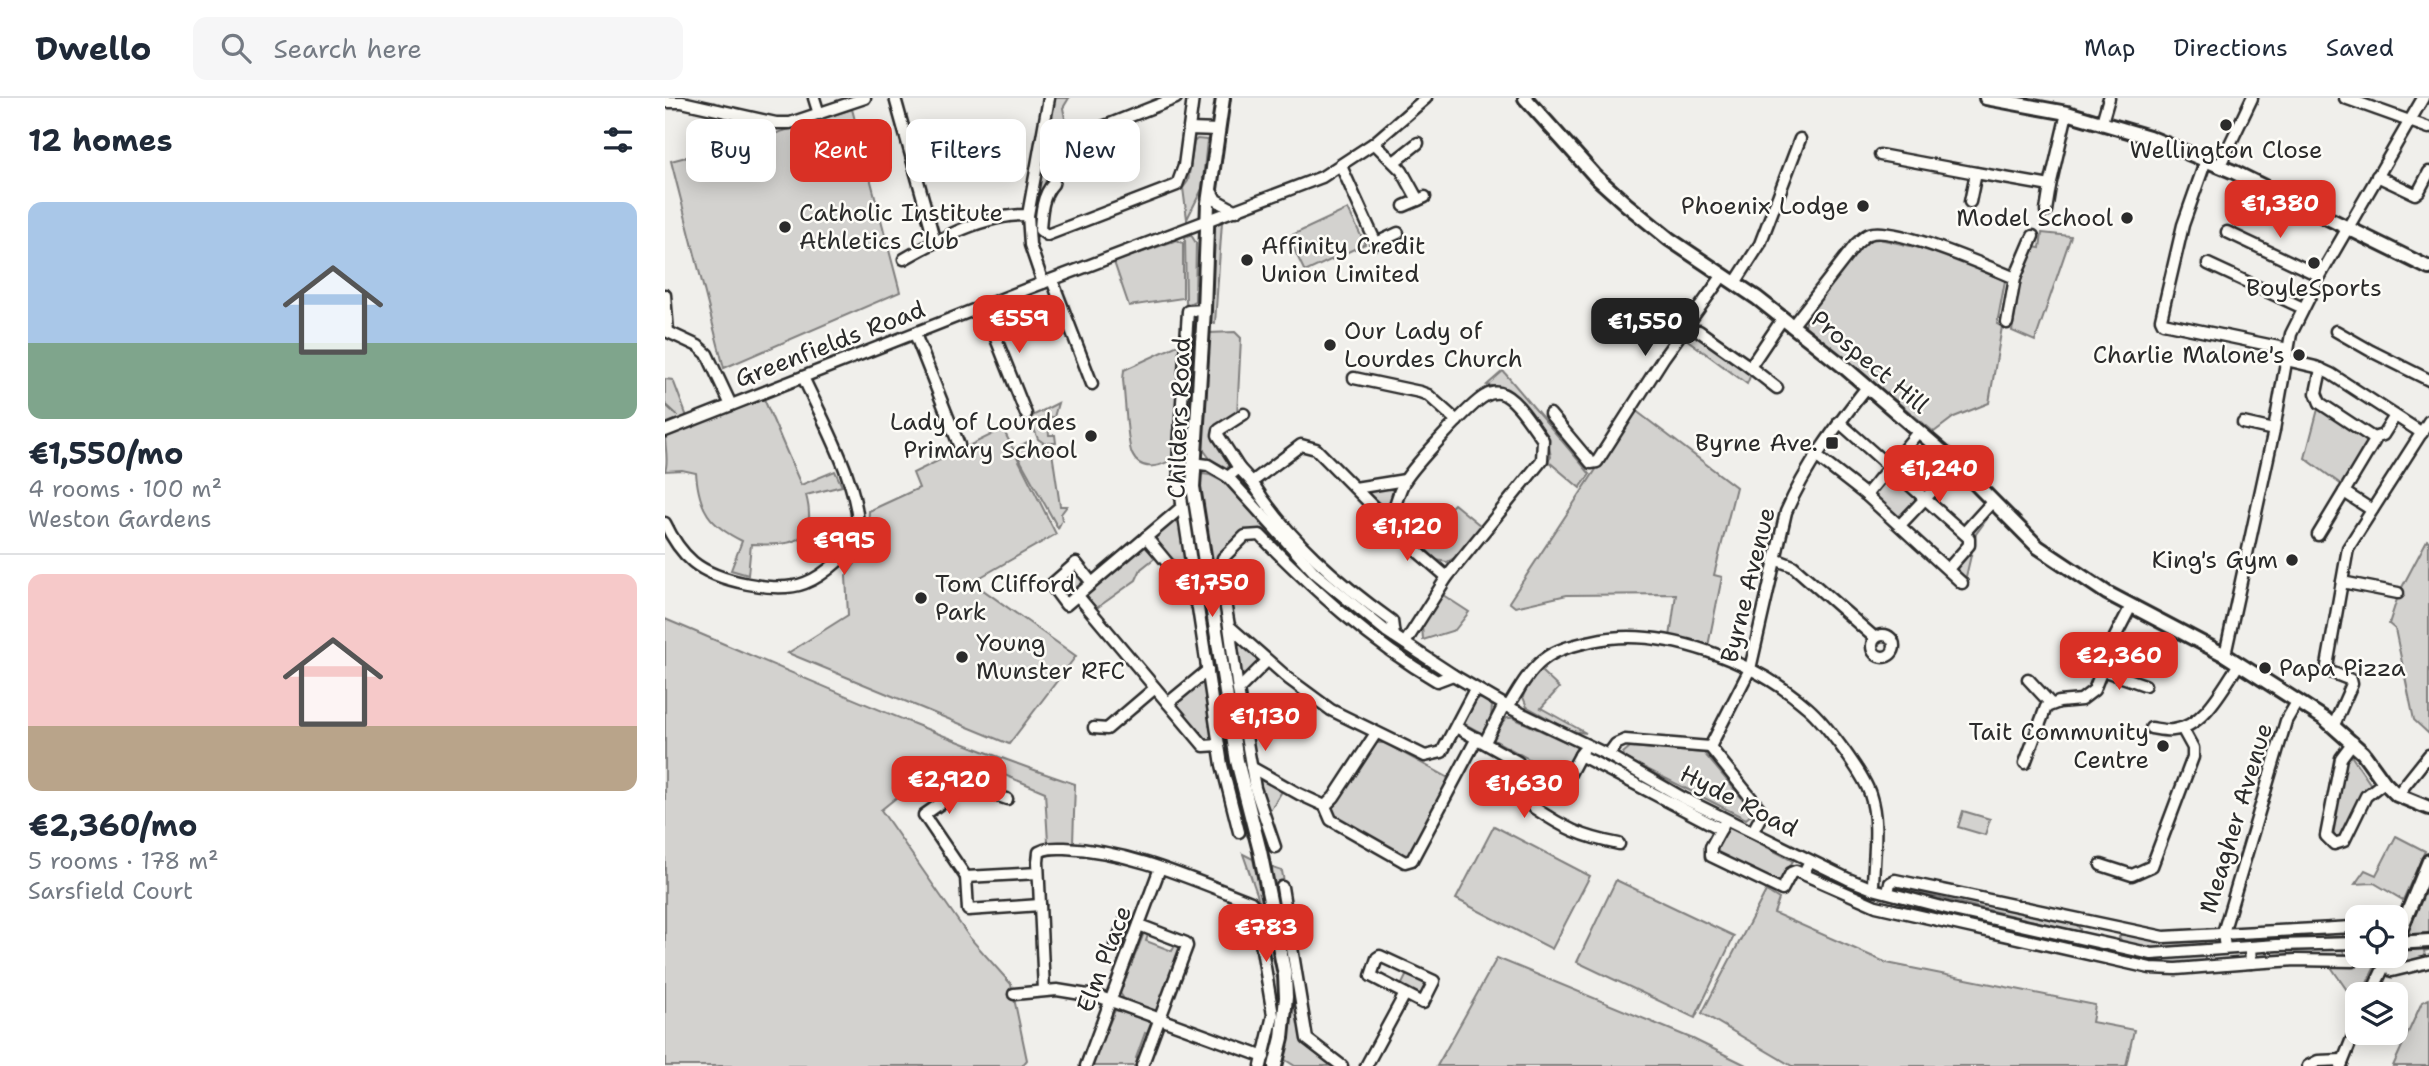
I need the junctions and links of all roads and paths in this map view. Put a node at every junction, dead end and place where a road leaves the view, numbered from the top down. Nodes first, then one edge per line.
1 (814, 98) edge
2 (865, 98) edge
3 (895, 98) edge
4 (1049, 98) edge
5 (1176, 98) edge
6 (1193, 98) edge
7 (1223, 98) edge
8 (1426, 98) edge
9 (1525, 98) edge
10 (1986, 98) edge
11 (2109, 98) edge
12 (2252, 98) edge
13 (2345, 98) edge
14 (2423, 98) edge
15 (665, 102) edge
16 (2067, 113) junction
17 (819, 114) junction
18 (2409, 121) junction
19 (2102, 122) junction
20 (2429, 128) edge
21 (1189, 129) junction
22 (1219, 130) junction
23 (906, 137) edge
24 (1800, 139) dead end
25 (1374, 143) junction
26 (1418, 143) dead end
27 (1880, 155) dead end
28 (2206, 160) junction
29 (1394, 162) junction
30 (2220, 165) junction
31 (1341, 166) junction
32 (2429, 172) edge
33 (1976, 173) junction
34 (2377, 176) junction
35 (918, 182) edge
36 (2050, 186) junction
37 (1210, 189) junction
38 (1970, 202) dead end
39 (1404, 206) dead end
40 (1236, 211) junction
41 (2046, 211) dead end
42 (1027, 215) junction
43 (1206, 222) junction
44 (2348, 229) junction
45 (2227, 232) dead end
46 (1398, 233) dead end
47 (2033, 236) dead end
48 (935, 242) junction
49 (904, 259) dead end
50 (2208, 264) dead end
51 (2429, 268) edge
52 (1723, 275) junction
53 (2320, 276) junction
54 (2015, 278) junction
55 (1047, 281) junction
56 (1735, 283) junction
57 (665, 295) edge
58 (983, 306) junction
59 (2303, 308) junction
60 (1204, 310) junction
61 (1788, 321) junction
62 (2007, 323) dead end
63 (1699, 331) dead end
64 (2336, 331) dead end
65 (667, 332) edge
66 (915, 334) junction
67 (2287, 354) junction
68 (1750, 367) junction
69 (2321, 369) junction
70 (803, 377) junction
71 (1353, 378) dead end
72 (2429, 380) edge
73 (1091, 384) dead end
74 (1867, 387) junction
75 (1777, 388) dead end
76 (731, 405) junction
77 (1026, 414) dead end
78 (1244, 414) dead end
79 (1550, 414) dead end
80 (2395, 416) junction
81 (1457, 421) junction
82 (2429, 421) edge
83 (1839, 422) junction
84 (2243, 423) dead end
85 (1919, 430) junction
86 (2274, 430) junction
87 (665, 431) edge
88 (2422, 432) junction
89 (2373, 438) junction
90 (959, 445) dead end
91 (1816, 456) junction
92 (1193, 463) junction
93 (1958, 464) junction
94 (1889, 467) junction
95 (1239, 468) junction
96 (1228, 477) junction
97 (1405, 480) junction
98 (1254, 485) junction
99 (1355, 488) junction
100 (2344, 492) junction
101 (1866, 495) junction
102 (1245, 498) junction
103 (1924, 498) junction
104 (1993, 501) junction
105 (1182, 507) junction
106 (2372, 510) junction
107 (665, 523) edge
108 (1391, 523) junction
109 (1900, 525) junction
110 (1193, 531) junction
111 (1964, 533) junction
112 (2318, 535) dead end
113 (1146, 537) junction
114 (1775, 559) junction
115 (1319, 569) junction
116 (1948, 569) junction
117 (1447, 577) junction
118 (2342, 582) junction
119 (1091, 583) junction
120 (1307, 583) junction
121 (1962, 583) dead end
122 (2398, 593) dead end
123 (1078, 596) junction
124 (1198, 607) junction
125 (2131, 607) junction
126 (1229, 626) junction
127 (1390, 634) junction
128 (1875, 638) dead end
129 (1378, 642) junction
130 (1405, 643) junction
131 (1423, 655) junction
132 (2225, 655) junction
133 (1267, 661) junction
134 (2239, 664) junction
135 (1414, 668) junction
136 (1750, 669) junction
137 (1208, 670) junction
138 (2102, 670) junction
139 (1453, 676) junction
140 (2028, 679) dead end
141 (2145, 685) dead end
142 (1155, 688) junction
143 (1475, 689) junction
144 (1238, 690) junction
145 (2297, 702) junction
146 (1168, 703) junction
147 (2051, 704) junction
148 (1506, 706) junction
149 (2334, 725) junction
150 (1456, 727) junction
151 (1094, 728) dead end
152 (2151, 728) dead end
153 (2182, 728) junction
154 (1376, 733) junction
155 (1481, 740) junction
156 (2353, 742) junction
157 (1585, 744) junction
158 (1219, 745) junction
159 (1710, 747) junction
160 (1580, 755) junction
161 (1608, 755) junction
162 (2429, 755) edge
163 (1237, 761) junction
164 (1518, 762) dead end
165 (2025, 762) dead end
166 (1222, 765) junction
167 (1251, 767) junction
168 (2384, 782) junction
169 (2397, 795) junction
170 (1007, 799) dead end
171 (1325, 806) junction
172 (2429, 808) edge
173 (1727, 818) junction
174 (1721, 829) junction
175 (1753, 831) junction
176 (1239, 832) dead end
177 (1619, 844) dead end
178 (1275, 847) dead end
179 (1810, 861) junction
180 (2429, 861) edge
181 (2101, 865) dead end
182 (1160, 868) junction
183 (1038, 873) junction
184 (1803, 874) junction
185 (966, 877) junction
186 (1282, 887) dead end
187 (1889, 888) dead end
188 (1873, 889) junction
189 (1040, 905) junction
190 (2408, 913) edge
191 (1127, 916) dead end
192 (1139, 925) junction
193 (2107, 925) junction
194 (2345, 927) edge
195 (1121, 932) junction
196 (2223, 933) junction
197 (1135, 937) junction
198 (2408, 942) edge
199 (2429, 942) edge
200 (2103, 943) junction
201 (2345, 943) edge
202 (1115, 945) dead end
203 (2250, 947) junction
204 (2225, 948) junction
205 (2212, 950) junction
206 (2100, 957) junction
207 (2345, 961) edge
208 (2429, 962) edge
209 (1283, 963) junction
210 (2251, 963) junction
211 (2213, 966) junction
212 (1266, 967) junction
213 (2392, 971) dead end
214 (1044, 990) junction
215 (1014, 993) dead end
216 (1405, 995) junction
217 (1111, 1000) junction
218 (1160, 1019) junction
219 (2349, 1045) edge
220 (2342, 1063) edge
221 (1271, 1064) edge
222 (1086, 1066) edge
223 (1142, 1066) edge
224 (1342, 1066) edge
225 (1366, 1066) edge
226 (2308, 1066) edge

1 - 17 street
2 - 17 street
3 - 23 street
4 - 42 street
5 - 21 street
6 - 21 street
7 - 22 main road, Childers Road
8 - 25 street, Greenfields Road
9 - 52 main road, Prospect Hill
10 - 16 main road
11 - 19 street
12 - 30 street
13 - 18 street
14 - 18 street
15 - 17 street
16 - 19 main road
16 - 36 street
18 - 20 street
18 - 34 street
19 - 28 main road
21 - 22 street
22 - 37 main road, Childers Road
24 - 56 street
25 - 29 street
25 - 31 street, Greenfields Road
26 - 29 street
27 - 33 street
28 - 30 main road
28 - 67 street
29 - 39 street
30 - 44 main road
31 - 40 street, Greenfields Road
31 - 46 street
32 - 34 street
33 - 36 street
33 - 38 street
34 - 44 street
35 - 48 street
36 - 41 street
37 - 40 street
37 - 43 main road, Childers Road
40 - 43 street, Greenfields Road
42 - 48 street
42 - 55 street
43 - 55 street, Greenfields Road
43 - 60 main road, Childers Road
44 - 51 main road
44 - 53 street
45 - 53 street
47 - 54 street
48 - 49 street
50 - 59 street
52 - 56 main road, Prospect Hill
52 - 79 street
53 - 59 street
54 - 61 street
54 - 62 street
55 - 58 street, Greenfields Road
55 - 73 street
56 - 61 main road, Prospect Hill
57 - 65 street
58 - 66 street, Greenfields Road
58 - 77 street
59 - 67 street
60 - 92 main road, Childers Road
60 - 105 street
61 - 68 street
61 - 74 main road, Prospect Hill
63 - 68 street
64 - 72 street
65 - 76 street
66 - 70 street, Greenfields Road
66 - 90 street
67 - 69 street
67 - 86 street
68 - 75 street
69 - 80 street
69 - 89 street
70 - 76 street, Greenfields Road
70 - 107 street
71 - 81 street
74 - 83 street, Byrne Avenue
74 - 85 main road, Prospect Hill
76 - 87 street, Greenfields Road
78 - 95 street
80 - 88 street
80 - 89 street
81 - 97 street
81 - 117 street
82 - 88 street
83 - 91 street, Byrne Avenue
83 - 94 street
84 - 86 street
85 - 93 main road, Prospect Hill
85 - 94 street
86 - 132 street
88 - 106 street
89 - 100 street
91 - 101 street
91 - 114 street, Byrne Avenue
92 - 96 street, Hyde Road
92 - 110 main road, Childers Road
93 - 103 street
93 - 104 main road, Prospect Hill
94 - 101 street
94 - 103 street
95 - 96 street
95 - 98 street
96 - 102 street, Hyde Road
97 - 99 street
97 - 108 street
98 - 99 street
98 - 102 street
98 - 115 street
99 - 108 street
100 - 106 street
100 - 112 street
101 - 109 street
102 - 115 street, Hyde Road
103 - 109 street
103 - 111 street
104 - 111 street
104 - 125 main road, Prospect Hill
105 - 110 street
105 - 113 street
106 - 118 street
108 - 117 street
109 - 116 street
110 - 124 street
110 - 163 main road, Childers Road
111 - 116 street
113 - 119 street
113 - 124 street
114 - 128 street
114 - 136 street, Byrne Avenue
115 - 120 street
115 - 127 street, Hyde Road
116 - 121 street
117 - 130 street
118 - 122 street
118 - 149 street
119 - 123 street
119 - 123 street
120 - 126 street
120 - 129 street
123 - 142 street
124 - 137 street
125 - 132 main road, Prospect Hill
125 - 138 street
126 - 133 street
126 - 144 street
127 - 129 street
127 - 130 street, Hyde Road
129 - 135 street
130 - 131 street, Hyde Road
131 - 135 street
131 - 139 street, Hyde Road
132 - 134 main road, Prospect Hill
133 - 144 street
133 - 154 street
134 - 145 main road, Prospect Hill
134 - 153 street
135 - 139 street
136 - 148 street
136 - 159 street, Byrne Avenue
136 - 188 street
137 - 146 street
137 - 158 street
138 - 141 street
138 - 147 street
139 - 143 street, Hyde Road
140 - 147 street
142 - 146 street
142 - 151 street
143 - 148 street, Hyde Road
143 - 150 street
144 - 167 street
145 - 149 main road, Prospect Hill
145 - 196 street, Meagher Avenue
146 - 158 street
147 - 165 street
148 - 155 street
148 - 157 street, Hyde Road
149 - 156 main road, Prospect Hill
150 - 154 street
150 - 155 street
152 - 153 street
153 - 181 street
154 - 171 street
155 - 164 street
155 - 171 street
156 - 168 main road, Prospect Hill
156 - 168 street
157 - 160 street
157 - 161 street, Hyde Road
158 - 166 street
159 - 161 street
159 - 175 street
160 - 174 street
160 - 177 street
161 - 173 street, Hyde Road
162 - 169 street
163 - 166 street
163 - 209 main road, Childers Road
166 - 176 street
167 - 171 street
167 - 178 street
168 - 169 main road, Prospect Hill
169 - 172 main road
170 - 185 street
173 - 174 street
173 - 175 street, Hyde Road
174 - 184 street
175 - 179 street, Hyde Road
179 - 184 street
179 - 188 street, Hyde Road
180 - 190 main road
182 - 183 street
182 - 192 street, Elm Place
182 - 212 street
183 - 185 street
183 - 189 street
184 - 206 street
185 - 189 street
186 - 224 street
187 - 193 street
188 - 200 street, Hyde Road
189 - 214 street
191 - 195 street
192 - 197 street, Elm Place
192 - 218 street
193 - 196 street
193 - 200 street
194 - 196 street
195 - 197 street
195 - 202 street
196 - 204 street, Meagher Avenue
197 - 217 street, Elm Place
198 - 199 main road
200 - 205 street, Hyde Road
200 - 206 street
201 - 203 street, Hyde Road
203 - 204 street, Hyde Road
203 - 210 street
204 - 205 street, Hyde Road
205 - 211 street
206 - 211 street
207 - 210 street
208 - 213 street
209 - 212 street
209 - 221 main road, Childers Road
210 - 211 street
212 - 221 street
214 - 215 street
214 - 217 street
216 - 216 street
216 - 225 street
217 - 218 street
217 - 222 street, Elm Place
218 - 221 street
218 - 223 street
219 - 220 street
220 - 226 street

